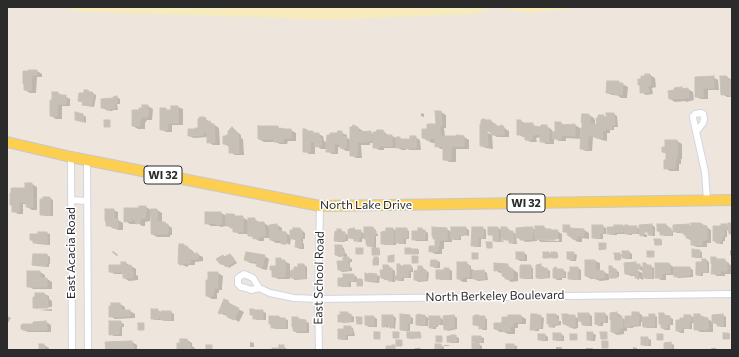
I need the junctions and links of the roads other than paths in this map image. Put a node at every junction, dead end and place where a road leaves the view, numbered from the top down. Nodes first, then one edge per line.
1 (696, 132) dead end
2 (7, 142) edge
3 (71, 157) junction
4 (87, 160) junction
5 (71, 200) junction
6 (707, 200) junction
7 (732, 200) edge
8 (88, 201) junction
9 (320, 206) junction
10 (259, 288) dead end
11 (732, 294) edge
12 (318, 299) junction
13 (72, 350) edge
14 (88, 350) edge
15 (319, 350) edge

1 - 6 street
2 - 3 main road, North Lake Drive / WI 32
3 - 4 main road, North Lake Drive / WI 32
3 - 5 street, East Acacia Road
4 - 8 street, East Acacia Road
4 - 9 main road, North Lake Drive / WI 32
5 - 8 street
5 - 13 street, East Acacia Road
6 - 7 main road, North Lake Drive / WI 32
6 - 9 main road, North Lake Drive / WI 32
8 - 14 street, East Acacia Road
9 - 12 street, East School Road
10 - 12 street, North Berkeley Boulevard
11 - 12 street, North Berkeley Boulevard
12 - 15 street, East School Road

